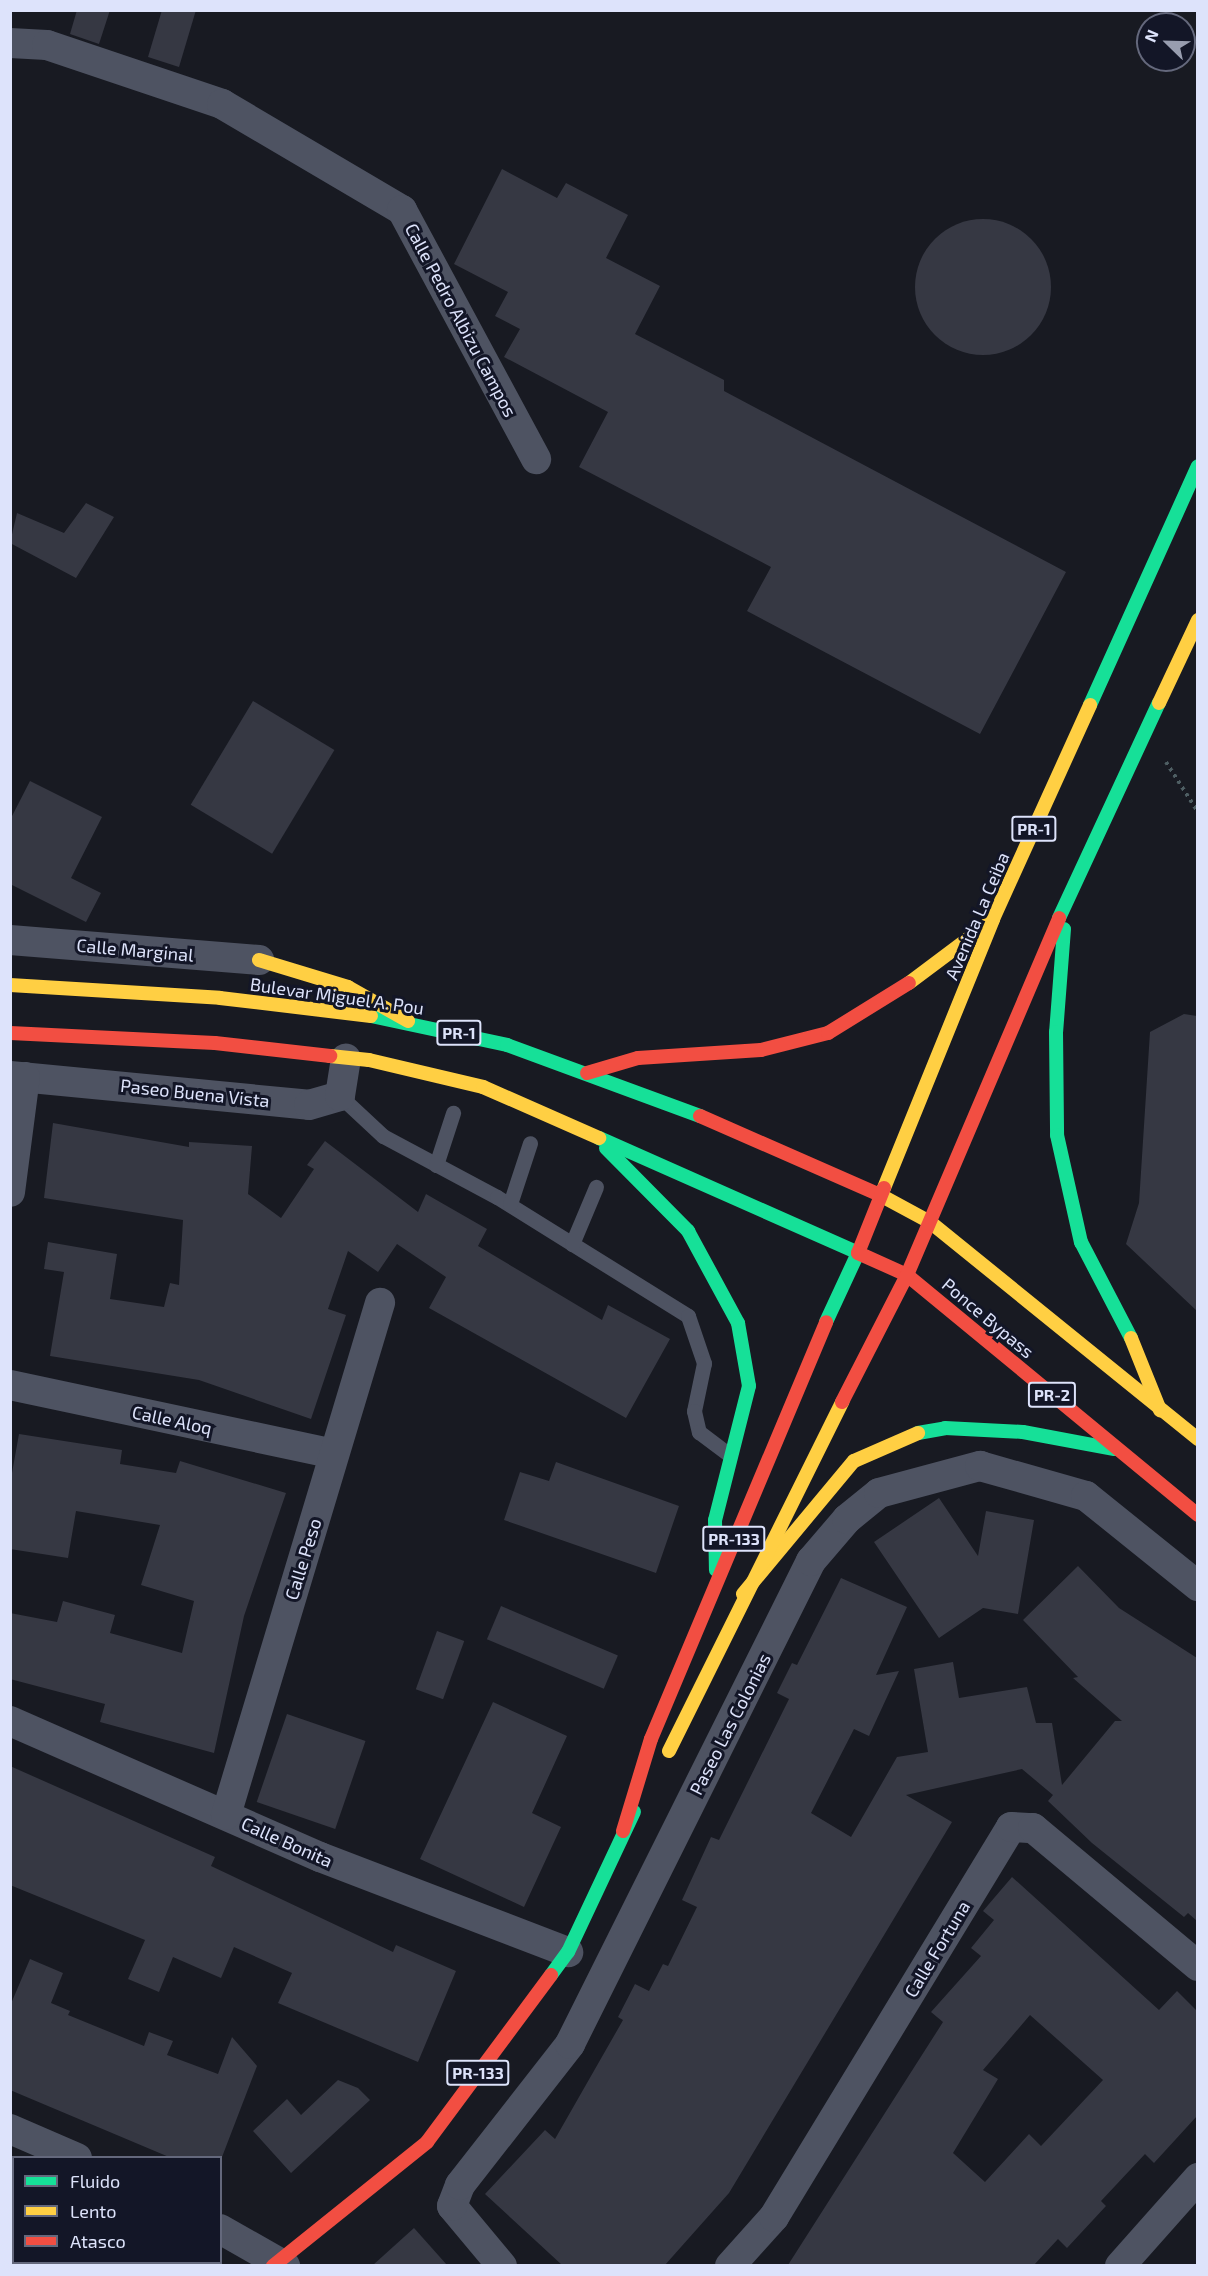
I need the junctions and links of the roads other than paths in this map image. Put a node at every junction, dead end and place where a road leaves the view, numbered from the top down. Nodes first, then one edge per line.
1 (10, 43) edge
2 (536, 459) dead end
3 (1197, 466) edge
4 (1197, 620) edge
5 (1066, 901) junction
6 (993, 920) junction
7 (10, 940) edge
8 (258, 960) joint
9 (10, 985) edge
10 (408, 1021) junction
11 (10, 1034) edge
12 (346, 1058) junction
13 (587, 1074) junction
14 (18, 1076) edge
15 (340, 1096) junction
16 (453, 1113) dead end
17 (590, 1132) junction
18 (530, 1143) dead end
19 (436, 1165) junction
20 (596, 1187) dead end
21 (10, 1192) edge
22 (880, 1195) junction
23 (510, 1204) junction
24 (930, 1222) junction
25 (572, 1244) junction
26 (858, 1253) junction
27 (908, 1275) junction
28 (380, 1304) dead end
29 (10, 1384) edge
30 (1160, 1410) junction
31 (1197, 1439) edge
32 (1118, 1450) junction
33 (334, 1455) junction
34 (729, 1455) junction
35 (1197, 1515) edge
36 (716, 1583) junction
37 (1197, 1586) edge
38 (743, 1594) junction
39 (10, 1721) edge
40 (226, 1815) junction
41 (623, 1831) junction
42 (568, 1952) junction
43 (1197, 1966) edge
44 (10, 2129) edge
45 (75, 2156) edge
46 (1197, 2178) edge
47 (222, 2230) edge
48 (280, 2264) edge
49 (502, 2265) edge
50 (730, 2265) edge
51 (1120, 2265) edge

1 - 2 street, Calle Pedro Albizu Campos
3 - 6 main road, Avenida La Ceiba / PR-1
4 - 5 main road
5 - 24 main road
5 - 30 main road
6 - 13 main road
6 - 22 main road, Avenida La Ceiba / PR-1
7 - 8 street, Calle Marginal
8 - 10 main road
9 - 10 main road, Bulevar Miguel A. Pou / PR-1
10 - 13 main road, Bulevar Miguel A. Pou / PR-1
11 - 12 main road
12 - 15 street
12 - 17 main road
13 - 22 main road, Bulevar Miguel A. Pou / PR-1
14 - 15 street, Paseo Buena Vista
14 - 21 street
15 - 19 lane
16 - 19 lane
17 - 26 main road
17 - 34 main road
18 - 23 lane
19 - 23 lane
20 - 25 lane
22 - 24 main road, Ponce Bypass / PR-1
22 - 26 main road, Avenida La Ceiba / PR-1
23 - 25 lane
24 - 27 main road
24 - 30 main road, Ponce Bypass
25 - 34 lane
26 - 27 main road, Ponce Bypass
26 - 36 main road, PR-133
27 - 32 main road, Ponce Bypass / PR-2
27 - 38 main road, PR-133
28 - 33 street, Calle Peso
29 - 33 street, Calle Aloq
30 - 31 main road, Ponce Bypass
32 - 35 main road, Ponce Bypass / PR-2
32 - 38 main road
33 - 40 street, Calle Peso
34 - 36 main road
36 - 41 main road, PR-133
37 - 49 street, Paseo Las Colonias
38 - 41 main road, PR-133
39 - 40 street, Calle Bonita
40 - 42 street, Calle Bonita
41 - 42 main road, PR-133
42 - 48 main road, PR-133
43 - 50 street, Calle Fortuna
44 - 45 street
46 - 51 street
47 - 48 street

